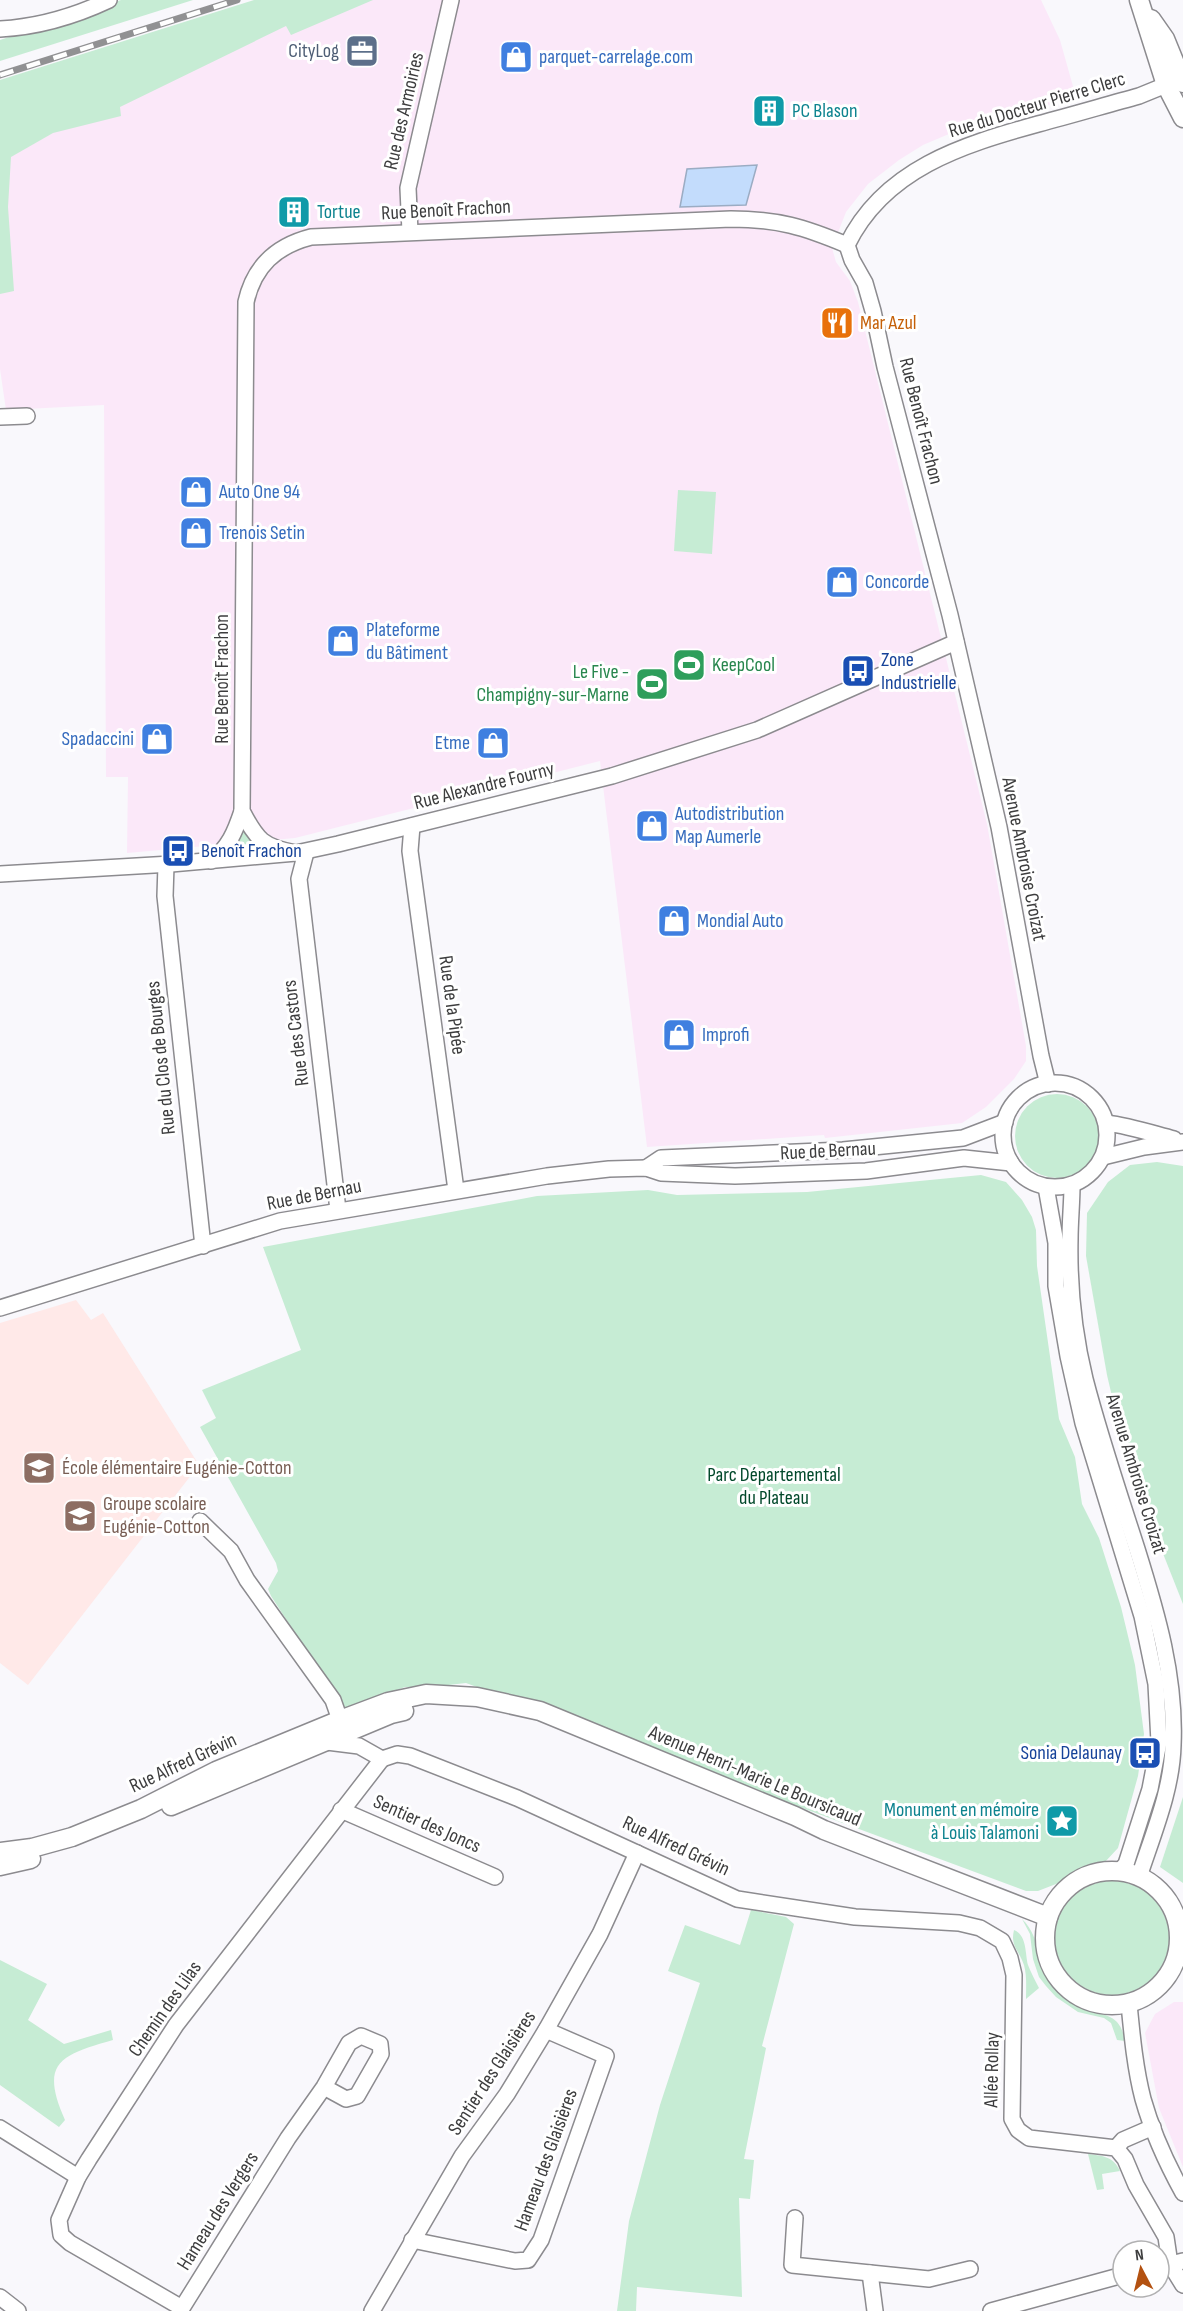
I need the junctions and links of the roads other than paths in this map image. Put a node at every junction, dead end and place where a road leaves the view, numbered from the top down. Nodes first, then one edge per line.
1 (109, 0) edge
2 (451, 0) edge
3 (1141, 4) edge
4 (0, 29) edge
5 (1178, 84) edge
6 (1183, 118) edge
7 (410, 232) junction
8 (847, 245) junction
9 (27, 416) dead end
10 (0, 417) edge
11 (956, 642) junction
12 (242, 811) junction
13 (412, 826) junction
14 (301, 853) junction
15 (211, 861) junction
16 (166, 865) junction
17 (0, 874) edge
18 (1048, 1084) junction
19 (1005, 1122) junction
20 (1106, 1123) junction
21 (1183, 1141) edge
22 (1103, 1157) junction
23 (1011, 1163) junction
24 (646, 1168) junction
25 (1072, 1185) junction
26 (1046, 1186) junction
27 (456, 1190) junction
28 (338, 1210) junction
29 (203, 1246) junction
30 (0, 1308) edge
31 (200, 1521) dead end
32 (477, 1697) junction
33 (340, 1720) junction
34 (327, 1742) junction
35 (382, 1759) junction
36 (341, 1810) junction
37 (0, 1852) edge
38 (637, 1853) junction
39 (0, 1866) edge
40 (1120, 1872) junction
41 (495, 1877) dead end
42 (1139, 1877) junction
43 (1048, 1917) junction
44 (1181, 1944) edge
45 (1010, 1958) joint
46 (1183, 1979) edge
47 (1155, 1991) junction
48 (1129, 2004) junction
49 (546, 2030) junction
50 (324, 2087) dead end
51 (1153, 2127) junction
52 (0, 2128) edge
53 (1116, 2148) junction
54 (78, 2177) junction
55 (1183, 2193) edge
56 (795, 2218) dead end
57 (1166, 2239) edge
58 (412, 2240) junction
59 (1171, 2264) edge
60 (970, 2270) dead end
61 (870, 2273) junction
62 (1111, 2278) edge
63 (129, 2279) joint
64 (1183, 2285) edge
65 (0, 2297) edge
66 (18, 2311) edge
67 (372, 2311) edge
68 (875, 2311) edge
69 (991, 2311) edge

1 - 4 street
2 - 7 street, Rue des Armoiries
3 - 5 main road
5 - 6 main road
5 - 8 street, Rue du Docteur Pierre Clerc
7 - 8 street, Rue Benoît Frachon
7 - 12 street, Rue Benoît Frachon
8 - 11 street, Rue Benoît Frachon
9 - 10 street
11 - 13 street, Rue Alexandre Fourny
11 - 18 street, Avenue Ambroise Croizat
12 - 14 street, Rue Benoît Frachon
12 - 15 street
13 - 14 street, Rue Alexandre Fourny
13 - 27 street, Rue de la Pipée
14 - 15 street, Rue Alexandre Fourny
14 - 28 street, Rue des Castors
15 - 16 street, Rue Alexandre Fourny
16 - 17 street, Rue Alexandre Fourny
16 - 29 street, Rue du Clos de Bourges
18 - 19 street
18 - 20 street
19 - 23 street
19 - 24 street, Rue de Bernau
20 - 21 street
20 - 22 street
21 - 22 street
22 - 25 street
23 - 24 street, Rue de Bernau
23 - 26 street
24 - 27 street, Rue de Bernau
25 - 26 street
25 - 42 street, Avenue Ambroise Croizat
26 - 40 street, Avenue Ambroise Croizat
27 - 28 street, Rue de Bernau
28 - 29 street, Rue de Bernau
29 - 30 street, Rue de Bernau
31 - 33 street
32 - 33 main road, Rue Alfred Grévin
32 - 34 main road, Rue Alfred Grévin
32 - 43 main road, Avenue Henri-Marie Le Boursicaud
33 - 37 main road, Rue Alfred Grévin
34 - 35 street, Rue Alfred Grévin
34 - 39 main road, Rue Alfred Grévin
35 - 36 street, Chemin des Lilas
35 - 38 street, Rue Alfred Grévin
36 - 41 street, Sentier des Joncs
36 - 54 street, Chemin des Lilas
38 - 45 street, Rue Alfred Grévin
38 - 49 street, Sentier des Glaisières
40 - 42 main road
40 - 43 main road
42 - 44 main road
43 - 48 main road
44 - 47 main road
45 - 53 street, Allée Rollay
46 - 47 main road
47 - 48 main road
48 - 51 street
49 - 58 street, Sentier des Glaisières
49 - 58 street, Hameau des Glaisières
50 - 63 street, Hameau des Vergers
51 - 53 street
51 - 55 street
52 - 54 street
53 - 57 street
54 - 63 street, Chemin des Lilas
56 - 61 street
58 - 67 street, Sentier des Glaisières
59 - 64 street
60 - 61 street
61 - 68 street
62 - 69 street
65 - 66 street

